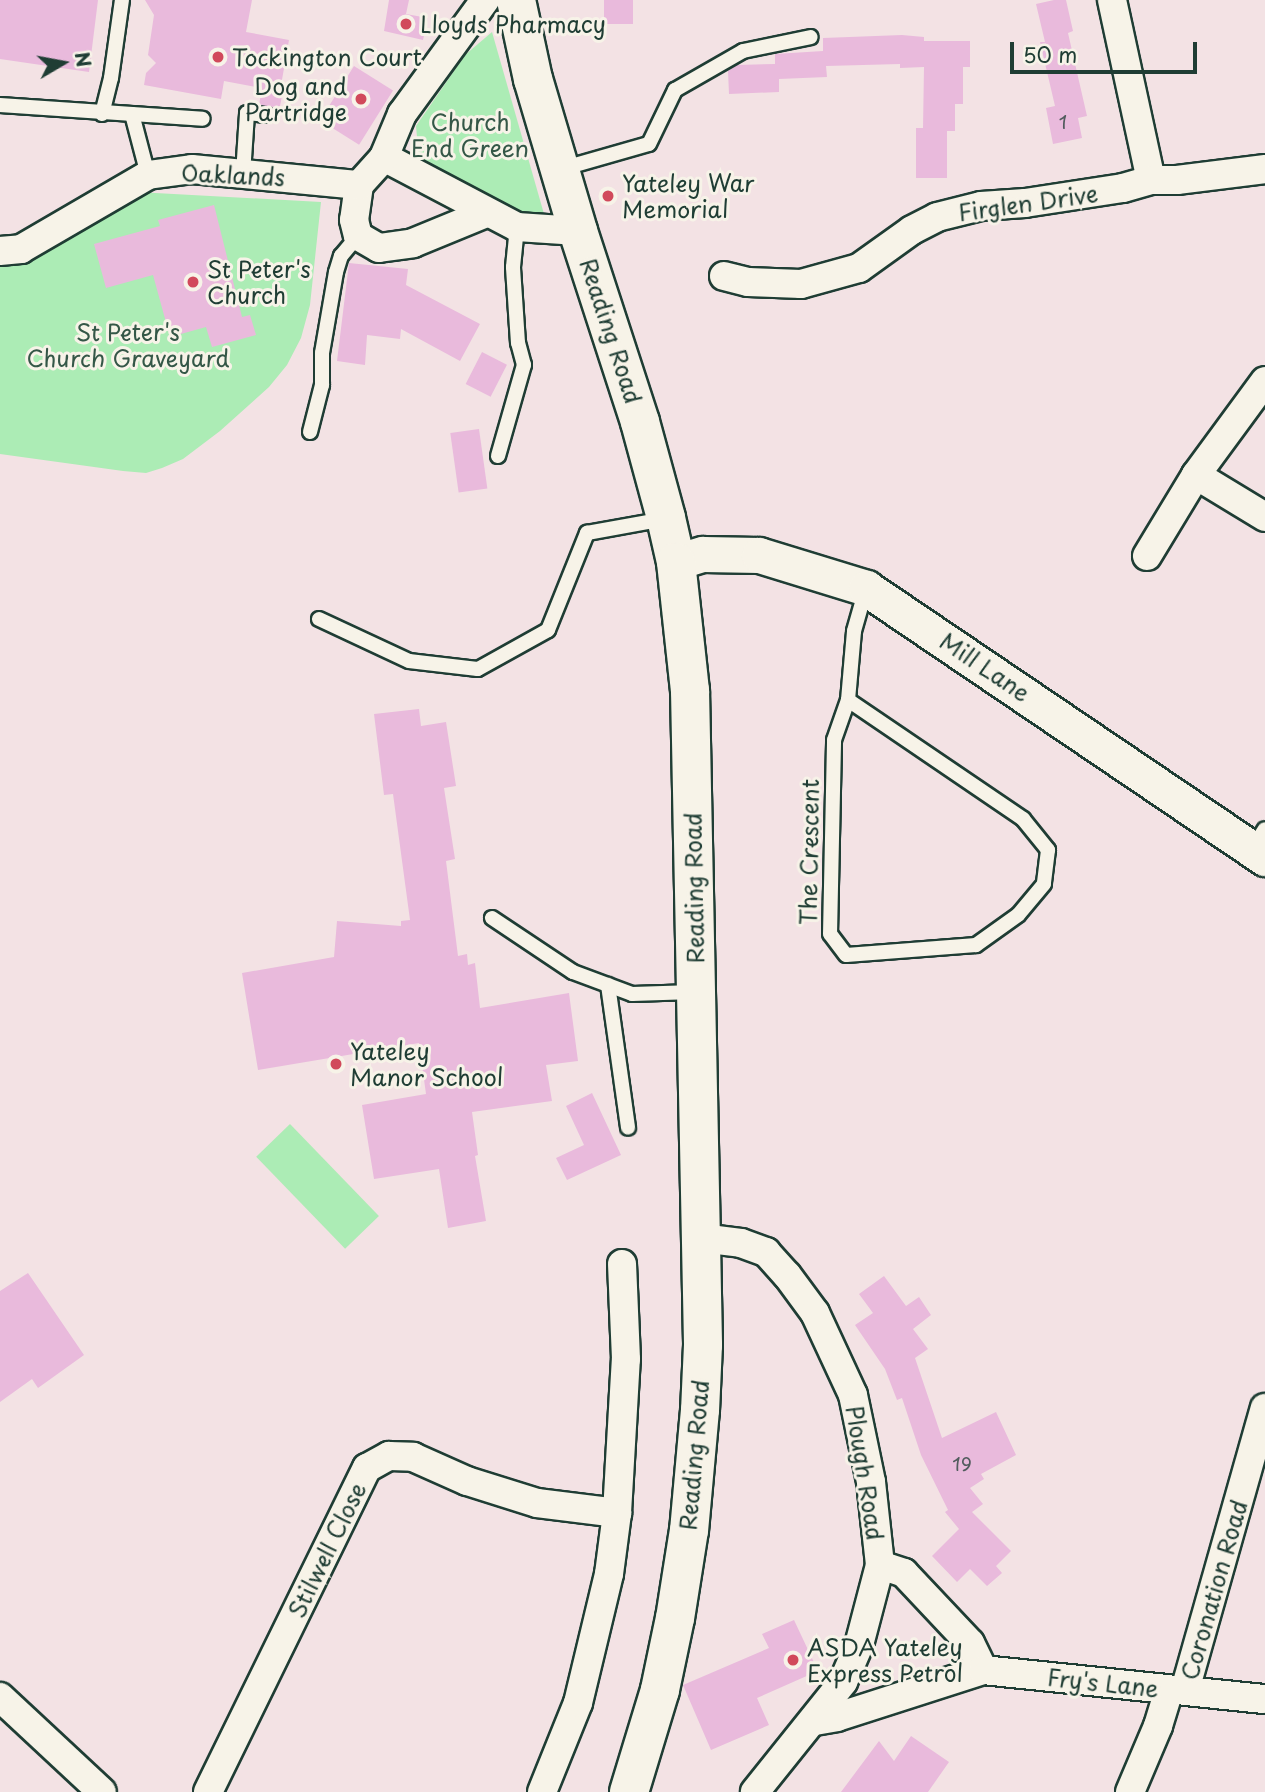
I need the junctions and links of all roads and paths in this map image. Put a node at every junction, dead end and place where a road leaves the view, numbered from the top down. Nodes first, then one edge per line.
1 (122, 0) edge
2 (485, 0) edge
3 (516, 0) edge
4 (1112, 0) edge
5 (811, 37) dead end
6 (0, 105) edge
7 (102, 114) junction
8 (132, 114) junction
9 (267, 115) dead end
10 (203, 119) dead end
11 (384, 157) junction
12 (559, 169) junction
13 (1265, 169) edge
14 (243, 174) junction
15 (148, 175) junction
16 (1151, 180) junction
17 (359, 185) junction
18 (486, 213) junction
19 (517, 227) junction
20 (578, 231) junction
21 (358, 236) junction
22 (0, 251) edge
23 (724, 276) dead end
24 (1265, 381) edge
25 (310, 432) dead end
26 (498, 456) dead end
27 (1196, 475) junction
28 (1265, 517) edge
29 (666, 519) junction
30 (1147, 556) dead end
31 (676, 562) junction
32 (866, 588) junction
33 (319, 619) dead end
34 (848, 700) junction
35 (1261, 845) edge
36 (492, 918) dead end
37 (608, 985) junction
38 (696, 992) junction
39 (628, 1128) dead end
40 (701, 1238) junction
41 (622, 1264) dead end
42 (1265, 1408) edge
43 (617, 1513) junction
44 (880, 1565) junction
45 (983, 1670) junction
46 (1177, 1690) junction
47 (0, 1697) edge
48 (1265, 1699) edge
49 (815, 1721) junction
50 (752, 1788) edge
51 (102, 1792) edge
52 (208, 1792) edge
53 (542, 1792) edge
54 (629, 1792) edge
55 (1130, 1792) edge

1 - 7 lane
2 - 11 street
3 - 12 main road, Reading Road
4 - 16 street
5 - 12 lane
6 - 7 lane
7 - 8 lane
8 - 10 lane
8 - 15 lane
9 - 14 lane
11 - 17 street
11 - 18 street
12 - 20 main road, Reading Road
13 - 16 street, Firglen Drive
14 - 15 street, Oaklands
14 - 17 street, Oaklands
15 - 22 street, Oaklands
16 - 23 street, Firglen Drive
17 - 21 street
18 - 19 street
18 - 21 street
19 - 20 street
19 - 26 lane
20 - 29 main road, Reading Road
21 - 25 lane
24 - 27 street
27 - 28 street
27 - 30 street
29 - 31 main road, Reading Road
29 - 33 lane
31 - 32 street, Mill Lane
31 - 38 main road, Reading Road
32 - 34 lane, The Crescent
32 - 35 street, Mill Lane
34 - 34 lane, The Crescent
36 - 37 lane
37 - 38 lane
37 - 39 lane
38 - 40 main road, Reading Road
40 - 44 street, Plough Road
40 - 54 main road, Reading Road
41 - 43 street
42 - 46 street, Coronation Road
43 - 52 street, Stilwell Close
43 - 53 street
44 - 45 street
44 - 49 street, Plough Road
45 - 46 street, Fry's Lane
45 - 49 street, Fry's Lane
46 - 48 street, Fry's Lane
46 - 55 street, Coronation Road
47 - 51 street
49 - 50 street, Plough Road

